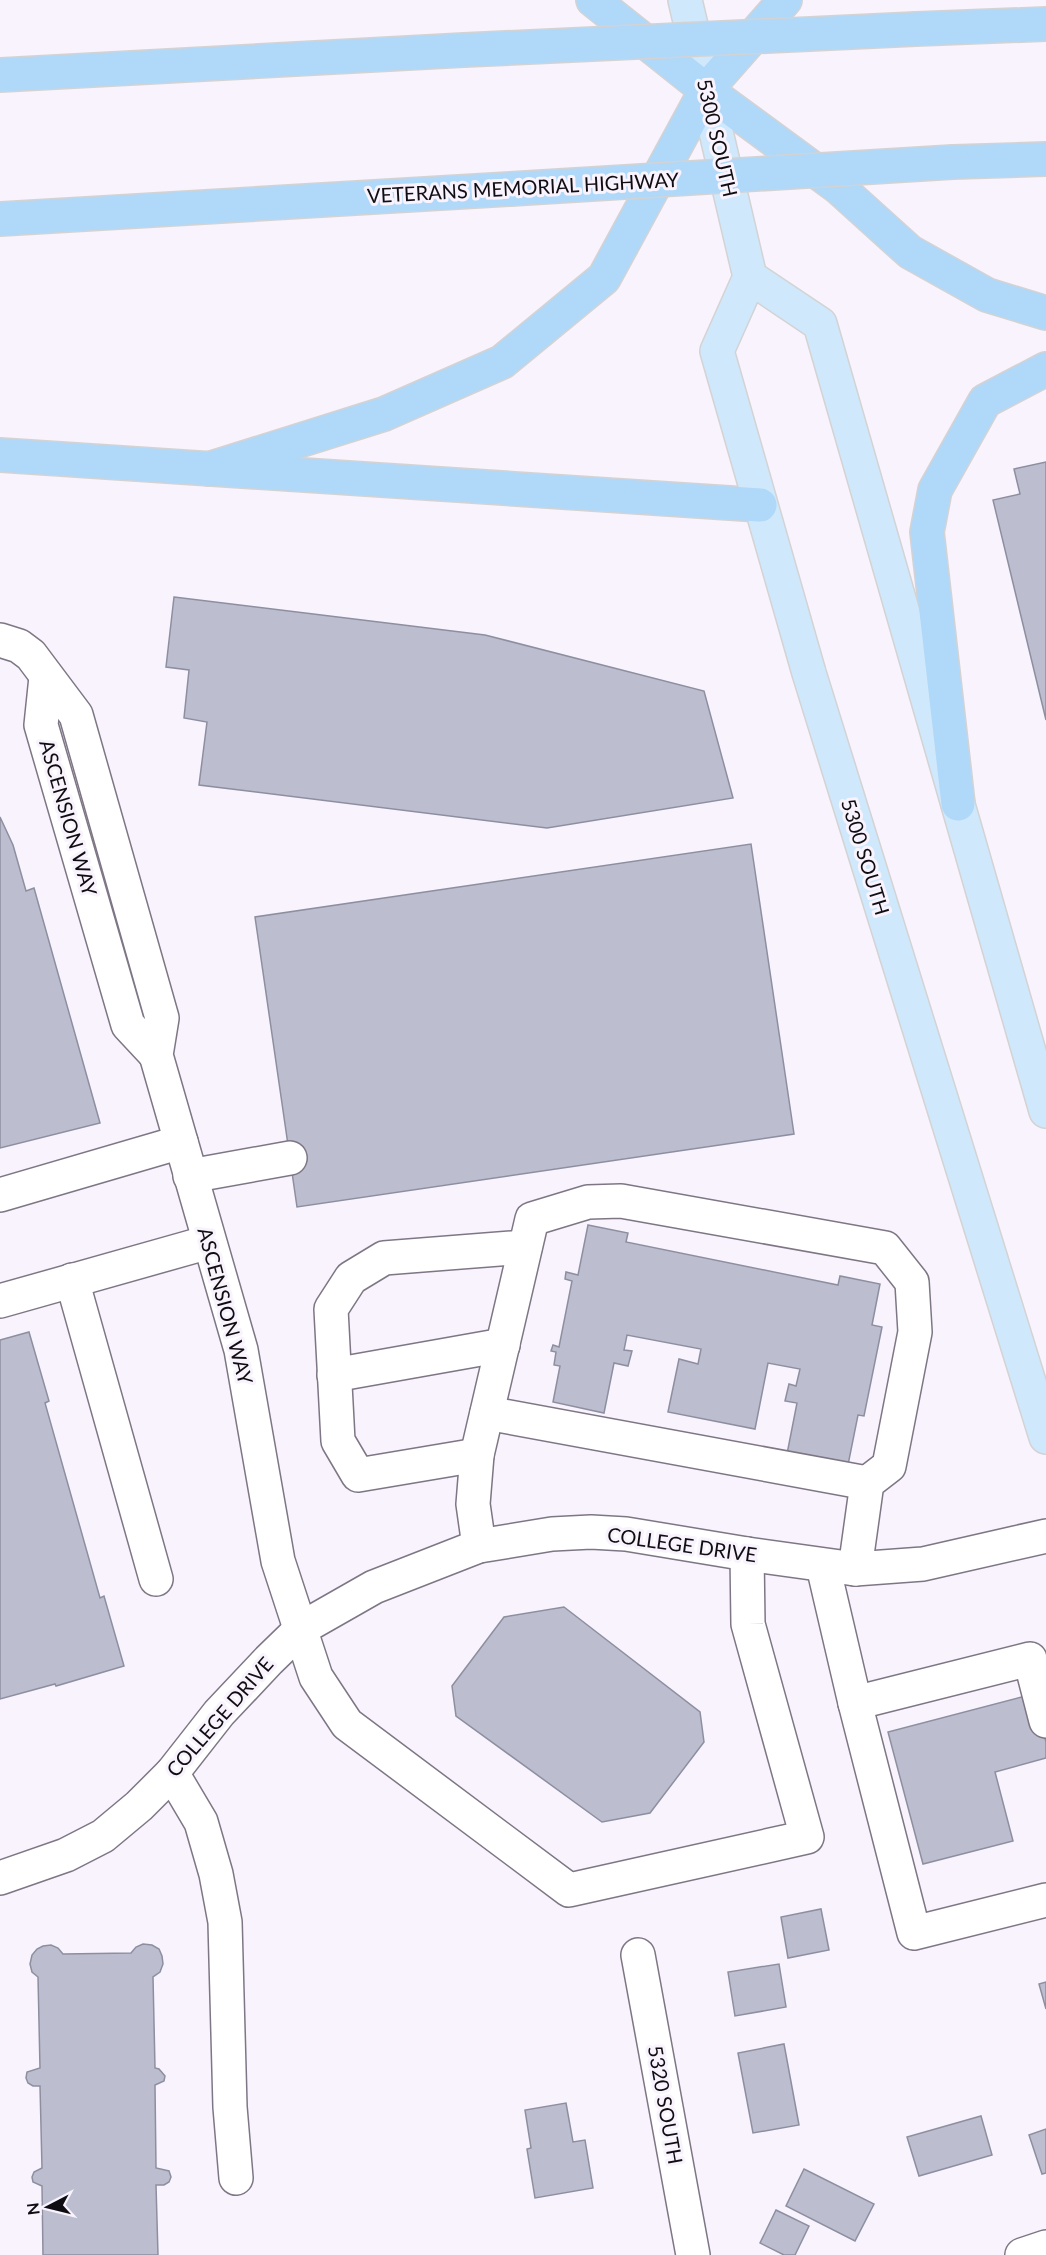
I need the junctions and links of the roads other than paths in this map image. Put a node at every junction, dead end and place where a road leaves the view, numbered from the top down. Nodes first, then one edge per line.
1 (593, 0) edge
2 (685, 0) edge
3 (784, 0) edge
4 (1046, 24) edge
5 (0, 75) edge
6 (706, 90) junction
7 (1046, 159) edge
8 (0, 219) edge
9 (750, 277) junction
10 (1046, 313) edge
11 (1046, 369) edge
12 (0, 455) edge
13 (209, 469) junction
14 (760, 505) junction
15 (0, 640) edge
16 (958, 804) junction
17 (1046, 1111) edge
18 (181, 1142) junction
19 (290, 1158) dead end
20 (190, 1176) junction
21 (0, 1195) edge
22 (209, 1242) junction
23 (525, 1247) junction
24 (72, 1280) junction
25 (0, 1301) edge
26 (502, 1345) junction
27 (334, 1375) junction
28 (487, 1413) junction
29 (1046, 1437) edge
30 (477, 1455) junction
31 (867, 1483) junction
32 (1046, 1536) edge
33 (479, 1546) junction
34 (747, 1554) junction
35 (823, 1566) junction
36 (855, 1569) junction
37 (156, 1578) dead end
38 (302, 1628) junction
39 (855, 1702) junction
40 (1046, 1721) edge
41 (172, 1773) junction
42 (0, 1878) edge
43 (1046, 1900) edge
44 (638, 1954) dead end
45 (236, 2178) dead end
46 (1046, 2247) edge
47 (693, 2255) edge
48 (1022, 2255) edge

1 - 6 highway
2 - 6 main road, 5300 SOUTH
3 - 6 highway
4 - 5 highway, bridge
6 - 9 main road, 5300 SOUTH
6 - 10 highway
6 - 13 highway
7 - 8 highway, VETERANS MEMORIAL HIGHWAY, bridge
9 - 14 main road, 5300 SOUTH
9 - 16 main road
11 - 16 highway
12 - 13 highway
13 - 14 highway
14 - 29 main road, 5300 SOUTH
15 - 18 street, ASCENSION WAY
16 - 17 main road
18 - 20 street, ASCENSION WAY
18 - 21 street
19 - 20 street
20 - 22 street, ASCENSION WAY
22 - 24 street
22 - 38 street, ASCENSION WAY
23 - 26 street
23 - 27 street
23 - 31 street
24 - 25 street
24 - 37 street
26 - 27 street
26 - 28 street
27 - 30 street
28 - 30 street
28 - 31 street
30 - 33 street
31 - 36 street
32 - 36 street, COLLEGE DRIVE
33 - 34 street, COLLEGE DRIVE
33 - 38 street, COLLEGE DRIVE
34 - 35 street, COLLEGE DRIVE
34 - 38 street, ASCENSION WAY
35 - 36 street, COLLEGE DRIVE
35 - 39 street
38 - 41 street, COLLEGE DRIVE
39 - 40 street
39 - 43 street
41 - 42 street, COLLEGE DRIVE
41 - 45 street
44 - 47 street, 5320 SOUTH
46 - 48 street

